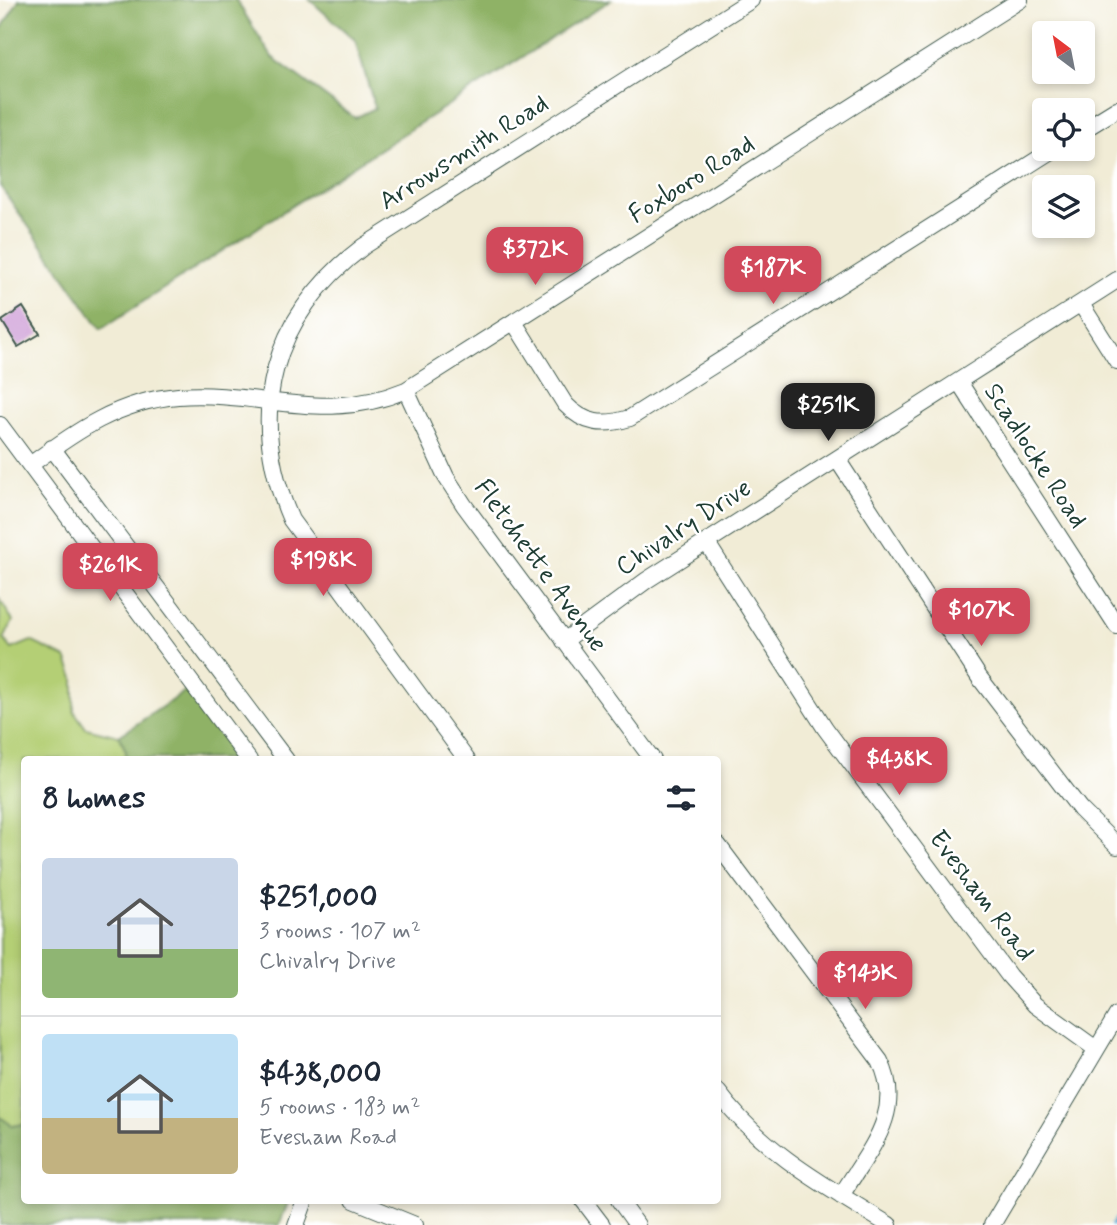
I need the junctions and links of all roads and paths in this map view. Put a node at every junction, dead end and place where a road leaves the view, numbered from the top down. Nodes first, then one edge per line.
1 (751, 0) edge
2 (1020, 0) edge
3 (1117, 109) edge
4 (1095, 123) edge
5 (1035, 161) edge
6 (1117, 281) edge
7 (1081, 304) junction
8 (514, 322) junction
9 (1117, 361) edge
10 (959, 382) junction
11 (406, 390) junction
12 (270, 403) junction
13 (0, 425) edge
14 (52, 448) junction
15 (837, 459) junction
16 (30, 465) junction
17 (707, 543) junction
18 (1117, 626) edge
19 (564, 641) junction
20 (246, 756) edge
21 (283, 756) edge
22 (464, 756) edge
23 (650, 756) edge
24 (1117, 846) edge
25 (721, 849) edge
26 (1117, 1015) edge
27 (1096, 1049) junction
28 (721, 1095) edge
29 (841, 1196) junction
30 (304, 1204) edge
31 (364, 1204) edge
32 (586, 1204) edge
33 (622, 1204) edge
34 (296, 1225) edge
35 (415, 1225) edge
36 (602, 1225) edge
37 (637, 1225) edge
38 (889, 1225) edge
39 (992, 1225) edge

1 - 12 street, Arrowsmith Road
2 - 8 street, Foxboro Road
3 - 4 street
5 - 8 street
6 - 7 street, Chivalry Drive
7 - 9 street
7 - 10 street, Chivalry Drive
8 - 11 street, Foxboro Road
10 - 15 street, Chivalry Drive
10 - 18 street, Scadlocke Road
11 - 12 street, Foxboro Road
11 - 19 street, Fletchette Avenue
12 - 14 street, Foxboro Road
12 - 22 street, Arrowsmith Road
13 - 16 street
14 - 16 street, Foxboro Road
14 - 21 street
15 - 17 street, Chivalry Drive
15 - 24 street
16 - 20 street
17 - 19 street, Chivalry Drive
17 - 27 street, Evesham Road
19 - 23 street, Fletchette Avenue
25 - 29 street
26 - 27 street
27 - 39 street
28 - 29 street
29 - 38 street
30 - 34 street
31 - 35 street
32 - 36 street
33 - 37 street

